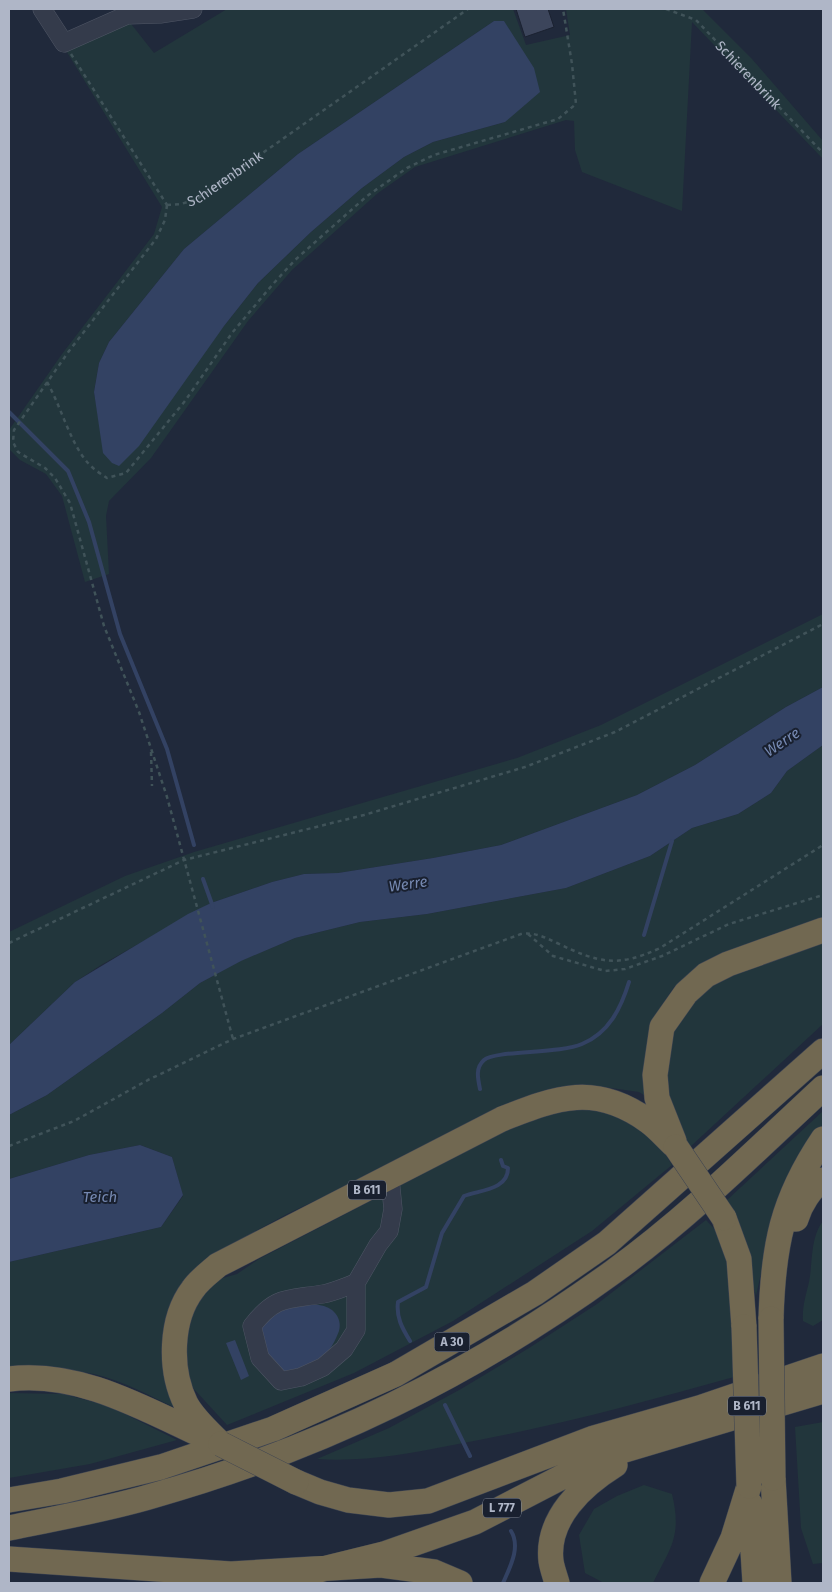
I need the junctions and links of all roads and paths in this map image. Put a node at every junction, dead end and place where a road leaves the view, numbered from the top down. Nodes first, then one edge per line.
1 (42, 9) edge
2 (193, 9) edge
3 (468, 9) edge
4 (564, 9) edge
5 (666, 9) edge
6 (64, 43) junction
7 (823, 153) edge
8 (167, 204) junction
9 (47, 382) junction
10 (823, 624) edge
11 (150, 745) junction
12 (152, 786) dead end
13 (823, 845) edge
14 (184, 860) junction
15 (823, 895) edge
16 (823, 930) edge
17 (527, 933) junction
18 (9, 943) edge
19 (233, 1039) junction
20 (823, 1050) edge
21 (823, 1088) edge
22 (823, 1139) edge
23 (9, 1146) edge
24 (676, 1147) junction
25 (390, 1178) junction
26 (823, 1180) edge
27 (356, 1283) junction
28 (771, 1318) junction
29 (823, 1366) edge
30 (9, 1379) edge
31 (823, 1391) edge
32 (193, 1426) junction
33 (681, 1435) junction
34 (221, 1444) joint
35 (749, 1486) junction
36 (9, 1500) edge
37 (9, 1528) edge
38 (9, 1559) edge
39 (319, 1570) junction
40 (460, 1583) edge
41 (557, 1583) edge
42 (712, 1583) edge
43 (755, 1583) edge
44 (779, 1583) edge

1 - 6 street
2 - 6 street
3 - 8 path, Schierenbrink
4 - 9 path
5 - 7 path, Schierenbrink
6 - 8 path, Schierenbrink
8 - 9 path
9 - 11 path
10 - 14 path
11 - 12 path
11 - 14 path
13 - 17 path
14 - 18 path
14 - 19 path
15 - 17 path
16 - 24 highway
17 - 19 path
19 - 23 path
20 - 36 highway, A 30
21 - 37 highway, A 30
22 - 28 highway
24 - 25 highway, B 611
24 - 35 highway, B 611, bridge
25 - 27 street
25 - 32 highway, B 611
26 - 28 highway
27 - 27 street
28 - 44 highway, bridge
29 - 34 highway, L 777, bridge
30 - 32 highway
31 - 33 highway, L 777
32 - 34 highway, B 611
33 - 39 highway, L 777
33 - 41 highway
35 - 42 highway
35 - 43 highway, B 611
38 - 39 highway
39 - 40 highway

